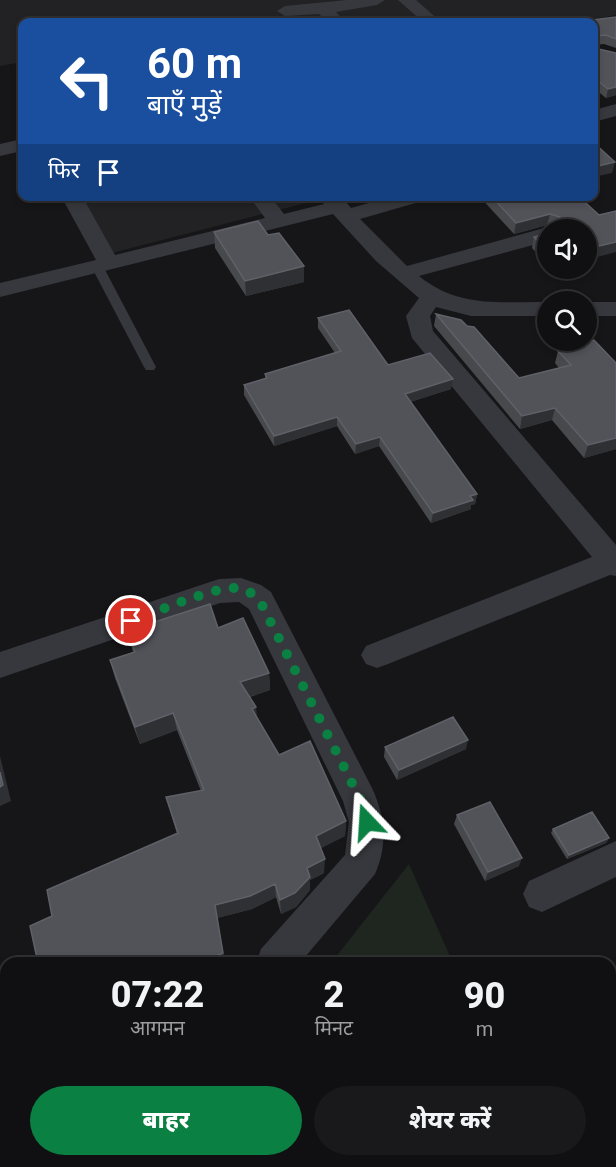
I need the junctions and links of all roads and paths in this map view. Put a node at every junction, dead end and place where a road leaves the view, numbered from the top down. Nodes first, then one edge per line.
1 (377, 0) edge
2 (406, 0) edge
3 (323, 9) junction
4 (285, 11) dead end
5 (333, 18) edge
6 (428, 18) edge
7 (616, 110) edge
8 (598, 115) edge
9 (18, 146) edge
10 (0, 150) edge
11 (73, 201) edge
12 (263, 201) edge
13 (378, 201) edge
14 (338, 206) edge
15 (279, 221) junction
16 (537, 237) edge
17 (103, 264) junction
18 (402, 274) junction
19 (0, 290) edge
20 (430, 297) junction
21 (537, 309) edge
22 (597, 309) edge
23 (616, 309) edge
24 (150, 367) dead end
25 (615, 563) edge
26 (377, 655) dead end
27 (0, 666) edge
28 (616, 858) edge
29 (542, 894) dead end
30 (280, 957) edge

1 - 3 street
2 - 6 street
3 - 4 street
3 - 5 street
7 - 8 street
9 - 10 street
11 - 17 street
12 - 15 street
13 - 14 street
14 - 15 street
14 - 18 street
15 - 17 street
16 - 18 street
17 - 19 street
17 - 24 lane
18 - 20 street
20 - 21 street
20 - 25 street
22 - 23 street
25 - 26 street
27 - 30 street
28 - 29 street

